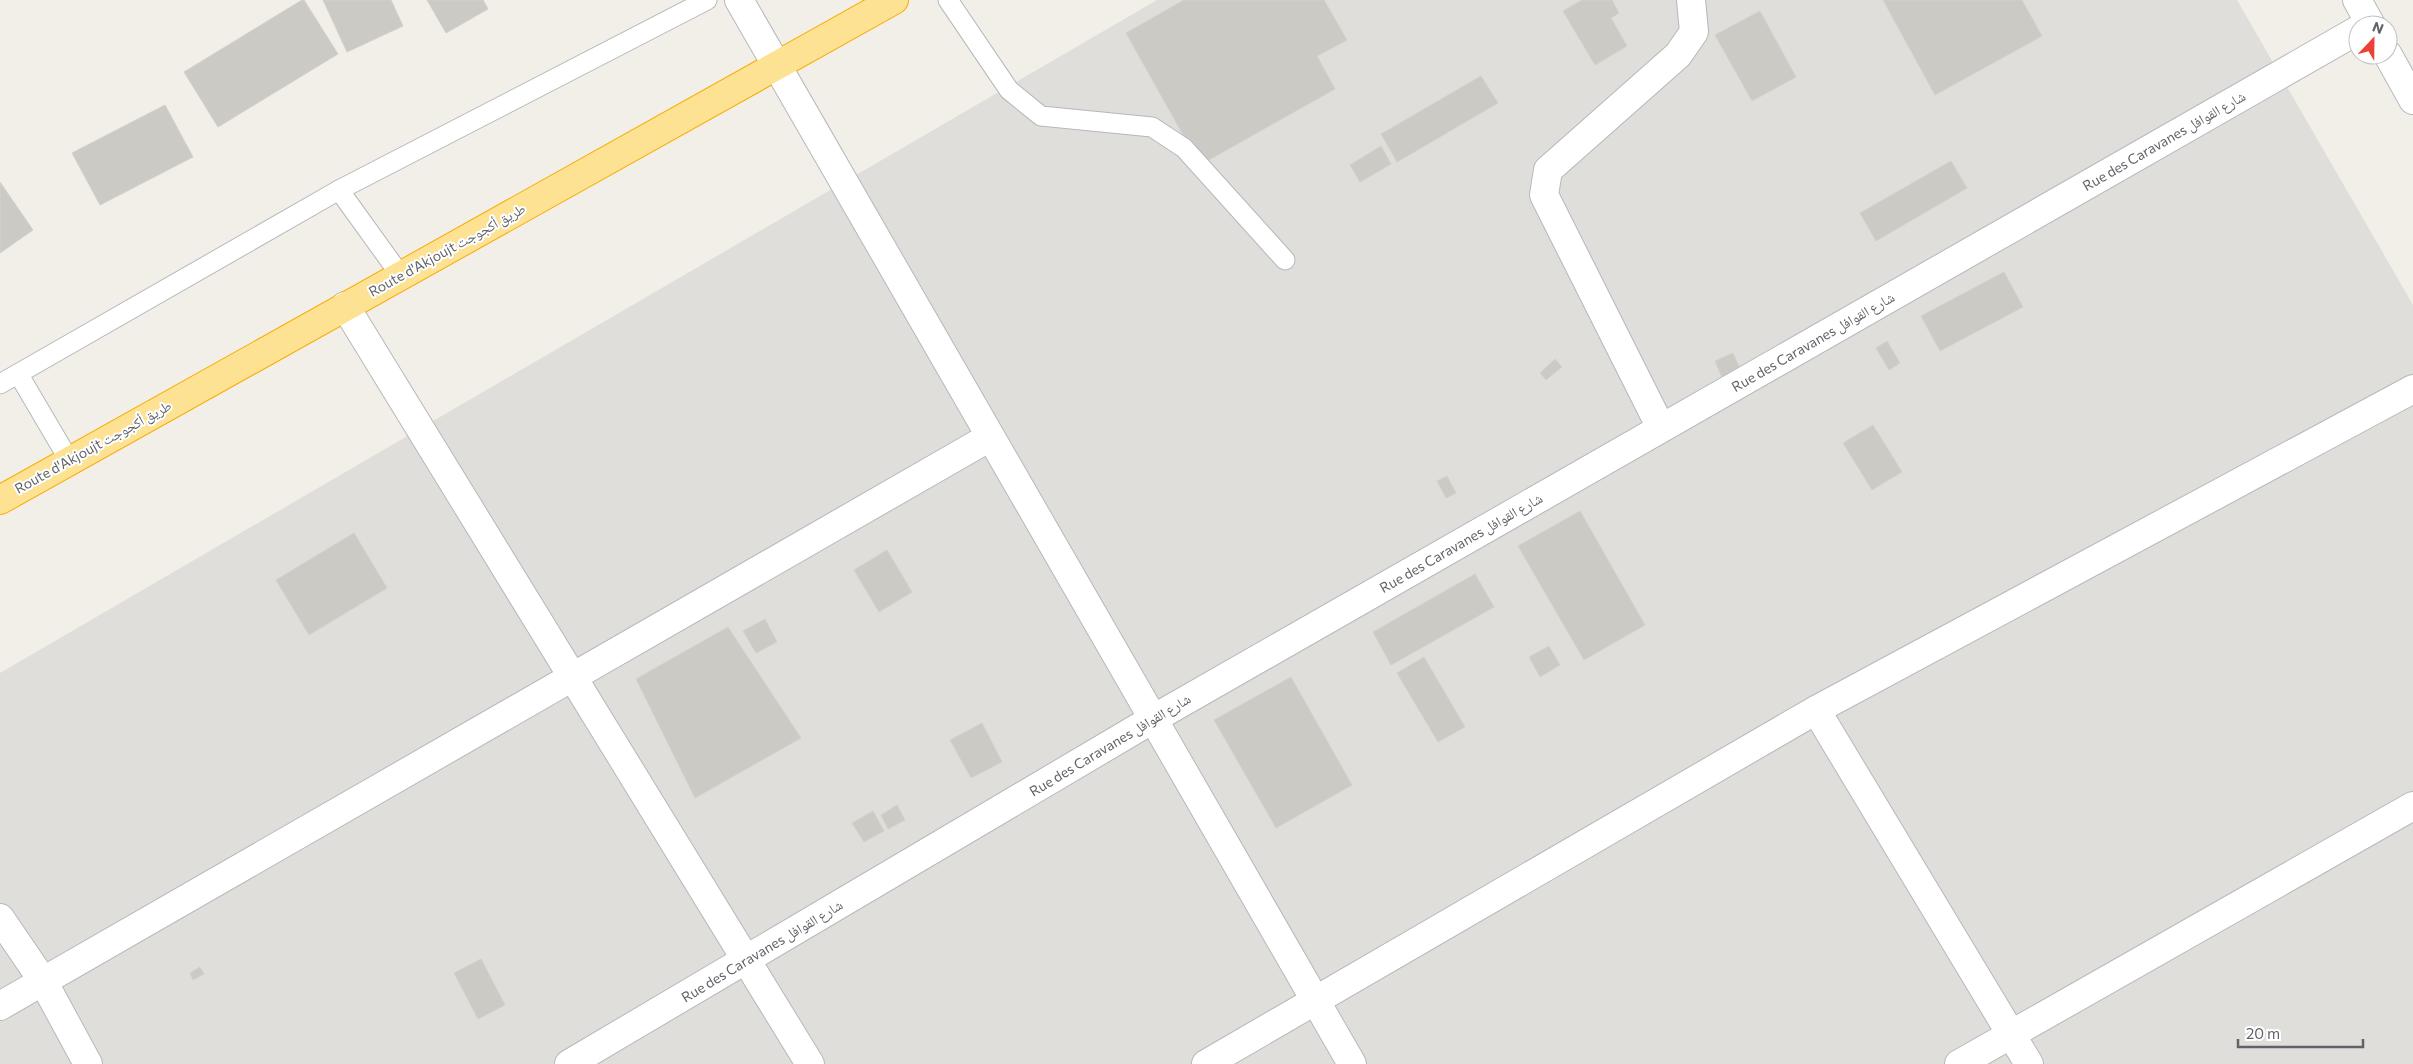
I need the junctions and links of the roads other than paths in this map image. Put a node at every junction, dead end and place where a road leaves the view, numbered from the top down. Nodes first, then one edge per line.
1 (707, 0) edge
2 (739, 0) edge
3 (894, 0) edge
4 (948, 0) edge
5 (1691, 0) edge
6 (2357, 0) edge
7 (2363, 15) edge
8 (2348, 37) edge
9 (2394, 65) edge
10 (776, 67) junction
11 (2413, 100) edge
12 (338, 190) junction
13 (1285, 260) dead end
14 (400, 276) junction
15 (346, 306) junction
16 (19, 375) junction
17 (0, 384) edge
18 (2413, 389) edge
19 (1661, 428) junction
20 (990, 437) junction
21 (70, 460) junction
22 (0, 500) edge
23 (573, 677) junction
24 (1816, 710) junction
25 (1153, 719) junction
26 (2413, 806) edge
27 (0, 918) edge
28 (747, 961) junction
29 (43, 981) junction
30 (1315, 1000) junction
31 (0, 1006) edge
32 (2013, 1034) junction
33 (88, 1064) edge
34 (569, 1064) edge
35 (810, 1064) edge
36 (1206, 1064) edge
37 (1352, 1064) edge
38 (1959, 1064) edge
39 (2029, 1064) edge

1 - 12 lane
2 - 10 street
3 - 10 highway, Route d'Akjoujt طريق أكجوجت
4 - 13 lane
5 - 19 street
6 - 7 street
8 - 19 street, Rue des Caravanes شارع القوافل
9 - 11 street
10 - 14 highway, Route d'Akjoujt طريق أكجوجت
10 - 20 street
12 - 14 lane
12 - 16 lane
14 - 15 highway, Route d'Akjoujt طريق أكجوجت
15 - 21 highway, Route d'Akjoujt طريق أكجوجت
15 - 23 street
16 - 17 lane
16 - 21 lane
18 - 24 street
19 - 25 street, Rue des Caravanes شارع القوافل
20 - 23 street
20 - 25 street
21 - 22 highway, Route d'Akjoujt طريق أكجوجت
23 - 28 street
23 - 29 street
24 - 30 street
24 - 32 street
25 - 28 street, Rue des Caravanes شارع القوافل
25 - 30 street
26 - 32 street
27 - 29 street
28 - 34 street, Rue des Caravanes شارع القوافل
28 - 35 street
29 - 31 street
29 - 33 street
30 - 36 street
30 - 37 street
32 - 38 street
32 - 39 street

